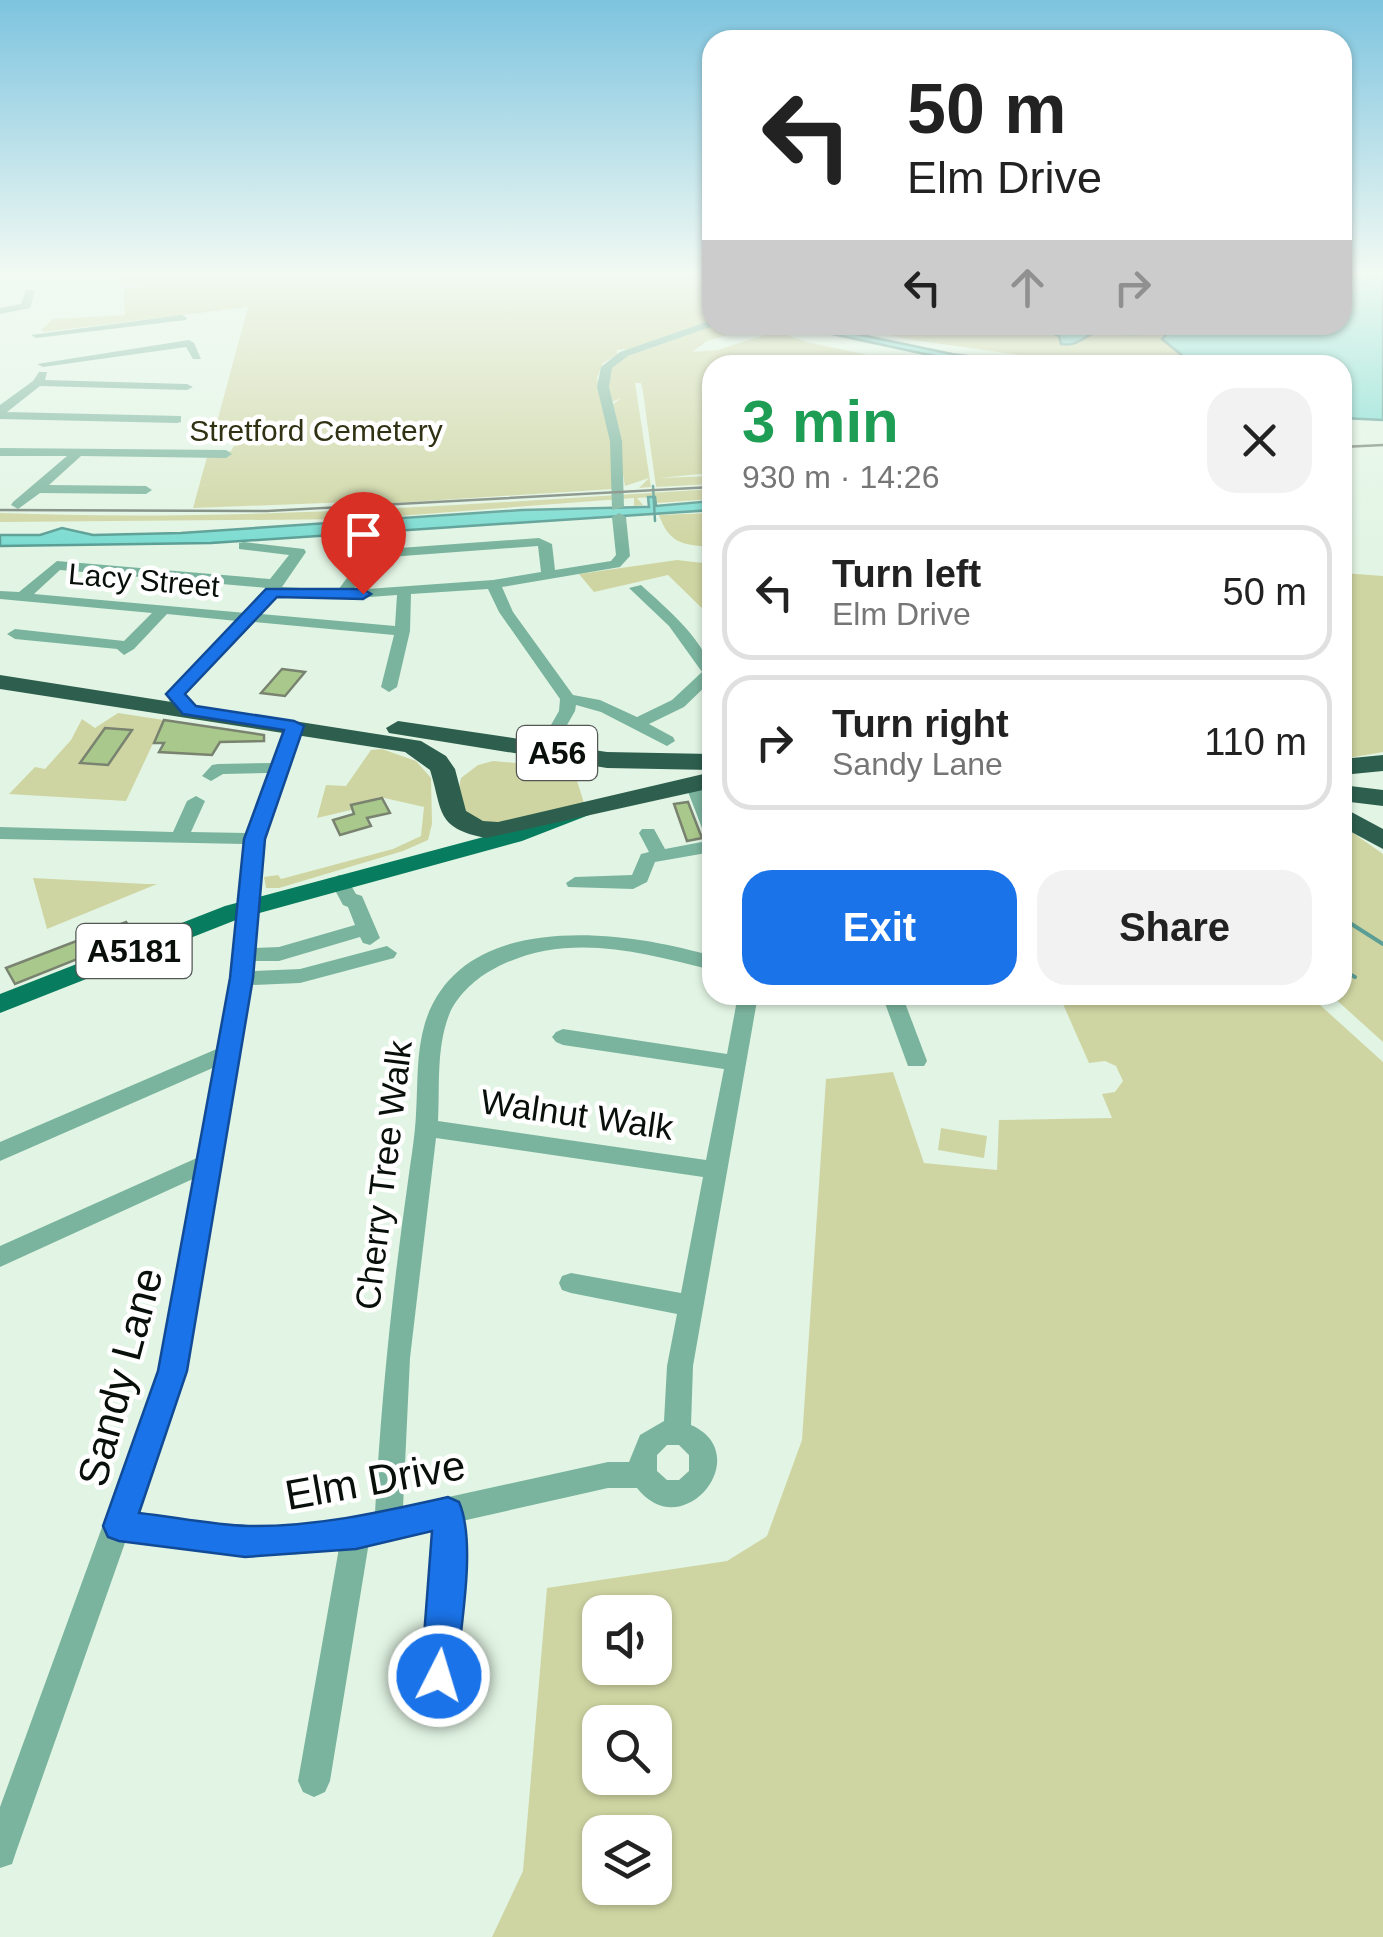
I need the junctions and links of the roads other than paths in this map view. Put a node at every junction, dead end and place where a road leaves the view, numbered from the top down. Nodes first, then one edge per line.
1 (43, 365) edge
2 (609, 365) edge
3 (37, 384) junction
4 (187, 388) dead end
5 (0, 413) edge
6 (177, 419) dead end
7 (0, 452) edge
8 (78, 453) junction
9 (226, 454) dead end
10 (36, 489) junction
11 (146, 490) dead end
12 (18, 505) dead end
13 (244, 546) dead end
14 (550, 576) junction
15 (492, 584) junction
16 (275, 588) junction
17 (636, 588) dead end
18 (404, 591) junction
19 (0, 595) edge
20 (342, 595) junction
21 (22, 596) junction
22 (164, 609) junction
23 (250, 617) junction
24 (402, 631) junction
25 (14, 634) dead end
26 (702, 659) edge
27 (0, 666) edge
28 (0, 682) edge
29 (389, 687) dead end
30 (702, 693) edge
31 (568, 699) junction
32 (182, 702) junction
33 (638, 722) junction
34 (294, 726) junction
35 (412, 730) junction
36 (667, 741) dead end
37 (544, 751) junction
38 (508, 758) junction
39 (1383, 763) edge
40 (1352, 766) edge
41 (277, 768) junction
42 (622, 768) junction
43 (702, 772) edge
44 (702, 772) edge
45 (702, 773) edge
46 (212, 776) dead end
47 (1352, 776) edge
48 (1383, 779) edge
49 (1352, 795) edge
50 (631, 798) junction
51 (1383, 798) edge
52 (196, 801) dead end
53 (452, 802) junction
54 (582, 810) junction
55 (1352, 821) edge
56 (0, 833) edge
57 (648, 833) dead end
58 (179, 839) junction
59 (254, 839) junction
60 (1383, 841) edge
61 (702, 848) edge
62 (659, 854) junction
63 (408, 862) junction
64 (339, 881) junction
65 (576, 883) dead end
66 (250, 906) junction
67 (366, 929) junction
68 (702, 961) edge
69 (243, 966) junction
70 (0, 1004) edge
71 (746, 1005) edge
72 (896, 1005) edge
73 (562, 1037) dead end
74 (230, 1052) junction
75 (916, 1061) dead end
76 (734, 1064) junction
77 (426, 1128) junction
78 (0, 1152) edge
79 (211, 1161) junction
80 (717, 1170) junction
81 (0, 1257) edge
82 (570, 1284) dead end
83 (691, 1306) junction
84 (677, 1432) junction
85 (643, 1474) junction
86 (448, 1512) junction
87 (119, 1526) junction
88 (388, 1526) junction
89 (356, 1534) junction
90 (439, 1676) dead end
91 (314, 1782) dead end
92 (0, 1852) edge

1 - 3 street
2 - 14 street
3 - 4 street
3 - 5 street
5 - 6 street
7 - 8 street
8 - 9 street
8 - 10 street
10 - 11 street
10 - 12 street
13 - 16 street
14 - 15 street
14 - 20 street
15 - 18 street
15 - 31 street
16 - 20 street
16 - 21 street
16 - 23 street
17 - 26 street
18 - 20 street
18 - 24 street
19 - 21 street, Lacy Street
21 - 22 street, Lacy Street
22 - 23 street, Lacy Street
22 - 25 street
23 - 24 street, Lacy Street
23 - 32 street
24 - 29 street
27 - 32 highway, A56
28 - 32 highway, A56
30 - 33 street
31 - 33 street
31 - 37 street
32 - 34 highway, A56
32 - 35 highway, A56
33 - 36 street
34 - 41 street, Sandy Lane
34 - 53 highway, A56
35 - 37 highway, A56
35 - 38 highway, A56
37 - 43 highway, A56
38 - 42 highway, A56
38 - 53 highway, A56
39 - 40 highway
41 - 46 street
41 - 59 street, Sandy Lane
42 - 44 highway, A56
42 - 50 highway, A56
45 - 50 highway, A56
47 - 48 highway
49 - 51 highway
50 - 54 highway, A56
52 - 58 street
53 - 54 highway, A56
53 - 63 main road, A5181
54 - 63 main road, A5181
55 - 60 highway
56 - 58 street
57 - 62 street
58 - 59 street
59 - 66 street, Sandy Lane
61 - 62 street
62 - 65 street
63 - 64 main road, A5181
64 - 66 main road, A5181
64 - 67 street
66 - 69 street, Sandy Lane
66 - 70 main road, A5181
67 - 69 street
67 - 69 street
68 - 77 street, Cherry Tree Walk
69 - 74 street, Sandy Lane
71 - 76 street
72 - 75 street
73 - 76 street
74 - 78 street
74 - 79 street, Sandy Lane
76 - 80 street
77 - 80 street, Walnut Walk
77 - 88 street, Cherry Tree Walk
79 - 81 street
79 - 87 street, Sandy Lane
80 - 83 street
82 - 83 street
83 - 84 street
84 - 85 street
84 - 85 street
85 - 86 street, Elm Drive
86 - 88 street, Elm Drive
86 - 90 street
87 - 89 street, Elm Drive
87 - 92 street, Sandy Lane
88 - 89 street, Elm Drive
89 - 91 street

